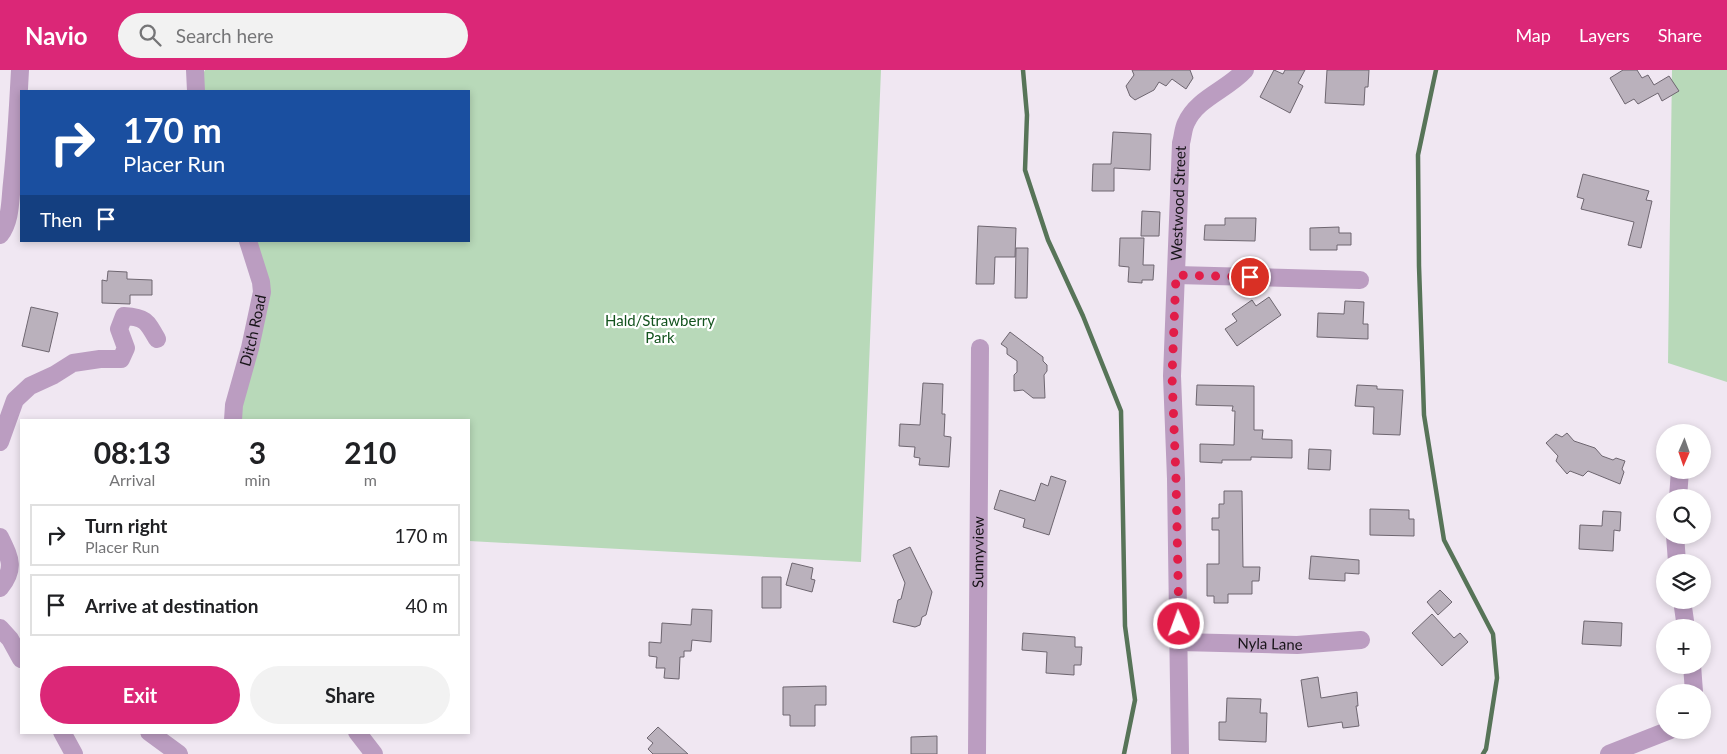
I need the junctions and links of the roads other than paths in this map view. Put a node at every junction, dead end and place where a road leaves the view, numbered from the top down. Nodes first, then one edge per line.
1 (20, 70) edge
2 (195, 70) edge
3 (1245, 70) edge
4 (196, 90) edge
5 (0, 235) edge
6 (248, 242) edge
7 (1176, 275) junction
8 (1360, 280) dead end
9 (157, 339) dead end
10 (980, 348) dead end
11 (233, 419) edge
12 (0, 442) edge
13 (0, 537) edge
14 (0, 588) edge
15 (11, 636) edge
16 (1361, 640) dead end
17 (1180, 642) junction
18 (20, 657) edge
19 (63, 734) edge
20 (152, 734) edge
21 (359, 734) edge
22 (1656, 736) edge
23 (74, 754) edge
24 (179, 754) edge
25 (374, 754) edge
26 (977, 754) edge
27 (1180, 754) edge
28 (1609, 754) edge

1 - 5 street
2 - 4 street
3 - 7 street, Westwood Street
6 - 11 street, Ditch Road
7 - 8 street
7 - 17 street, Westwood Street
9 - 12 street
10 - 26 street, Sunnyview
13 - 14 street
15 - 18 street
16 - 17 street, Nyla Lane
17 - 27 street, Westwood Street
19 - 23 street
20 - 24 street
21 - 25 street
22 - 28 street

